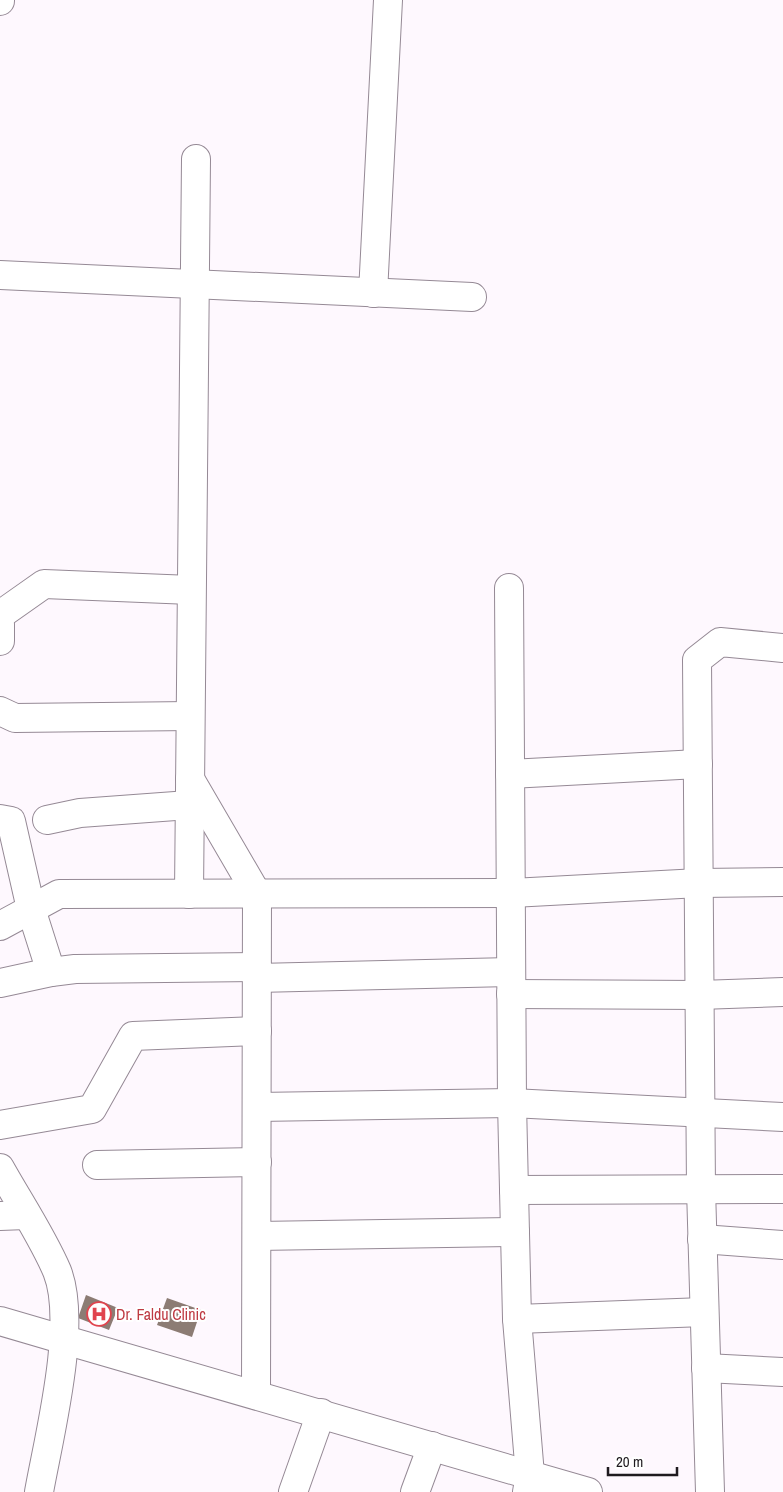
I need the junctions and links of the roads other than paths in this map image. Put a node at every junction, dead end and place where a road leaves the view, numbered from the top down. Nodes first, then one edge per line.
1 (388, 0) edge
2 (196, 159) dead end
3 (0, 275) edge
4 (194, 284) junction
5 (373, 293) junction
6 (472, 297) dead end
7 (509, 588) dead end
8 (191, 590) junction
9 (0, 615) edge
10 (0, 624) edge
11 (0, 641) edge
12 (783, 648) edge
13 (0, 712) edge
14 (190, 716) junction
15 (698, 764) junction
16 (510, 774) junction
17 (190, 778) junction
18 (190, 805) junction
19 (0, 819) edge
20 (47, 820) dead end
21 (783, 882) edge
22 (699, 883) junction
23 (512, 893) junction
24 (189, 894) junction
25 (257, 894) junction
26 (31, 909) junction
27 (0, 926) edge
28 (51, 972) junction
29 (257, 972) junction
30 (511, 983) junction
31 (0, 984) edge
32 (783, 992) edge
33 (700, 995) junction
34 (257, 1031) junction
35 (512, 1103) junction
36 (257, 1107) junction
37 (700, 1114) junction
38 (783, 1117) edge
39 (0, 1125) edge
40 (256, 1162) junction
41 (97, 1165) dead end
42 (0, 1168) edge
43 (701, 1189) junction
44 (783, 1189) edge
45 (514, 1190) junction
46 (13, 1216) edge
47 (515, 1232) junction
48 (257, 1236) junction
49 (702, 1239) junction
50 (783, 1245) edge
51 (704, 1312) junction
52 (517, 1319) junction
53 (0, 1321) edge
54 (65, 1340) junction
55 (706, 1368) junction
56 (783, 1372) edge
57 (256, 1394) junction
58 (321, 1413) junction
59 (432, 1446) junction
60 (528, 1483) edge
61 (39, 1492) edge
62 (293, 1492) edge
63 (415, 1492) edge
64 (588, 1492) edge
65 (710, 1492) edge

1 - 5 street
2 - 4 street
3 - 4 street
4 - 5 street
4 - 8 street
5 - 6 street
7 - 16 street
8 - 9 street
8 - 14 street
10 - 11 street
12 - 15 street
13 - 14 street
14 - 17 street
15 - 16 street
15 - 22 street
16 - 23 street
17 - 18 street
17 - 25 street
18 - 20 street
18 - 24 street
19 - 26 street
21 - 22 street
22 - 23 street
22 - 33 street
23 - 25 street
23 - 30 street
24 - 25 street
24 - 26 street
25 - 29 street
26 - 27 street
26 - 28 street
28 - 29 street
28 - 31 street
29 - 30 street
29 - 34 street
30 - 33 street
30 - 35 street
32 - 33 street
33 - 37 street
34 - 36 street
34 - 39 street
35 - 36 street
35 - 37 street
35 - 45 street
36 - 40 street
37 - 38 street
37 - 43 street
40 - 41 street
40 - 48 street
42 - 46 street
43 - 44 street
43 - 45 street
43 - 49 street
45 - 47 street
46 - 54 street
47 - 48 street
47 - 52 street
48 - 57 street
49 - 50 street
49 - 51 street
51 - 52 street
51 - 55 street
52 - 60 street
53 - 54 street
54 - 57 street
54 - 61 street
55 - 56 street
55 - 65 street
57 - 58 street
58 - 59 street
58 - 62 street
59 - 60 street
59 - 63 street
60 - 64 street

